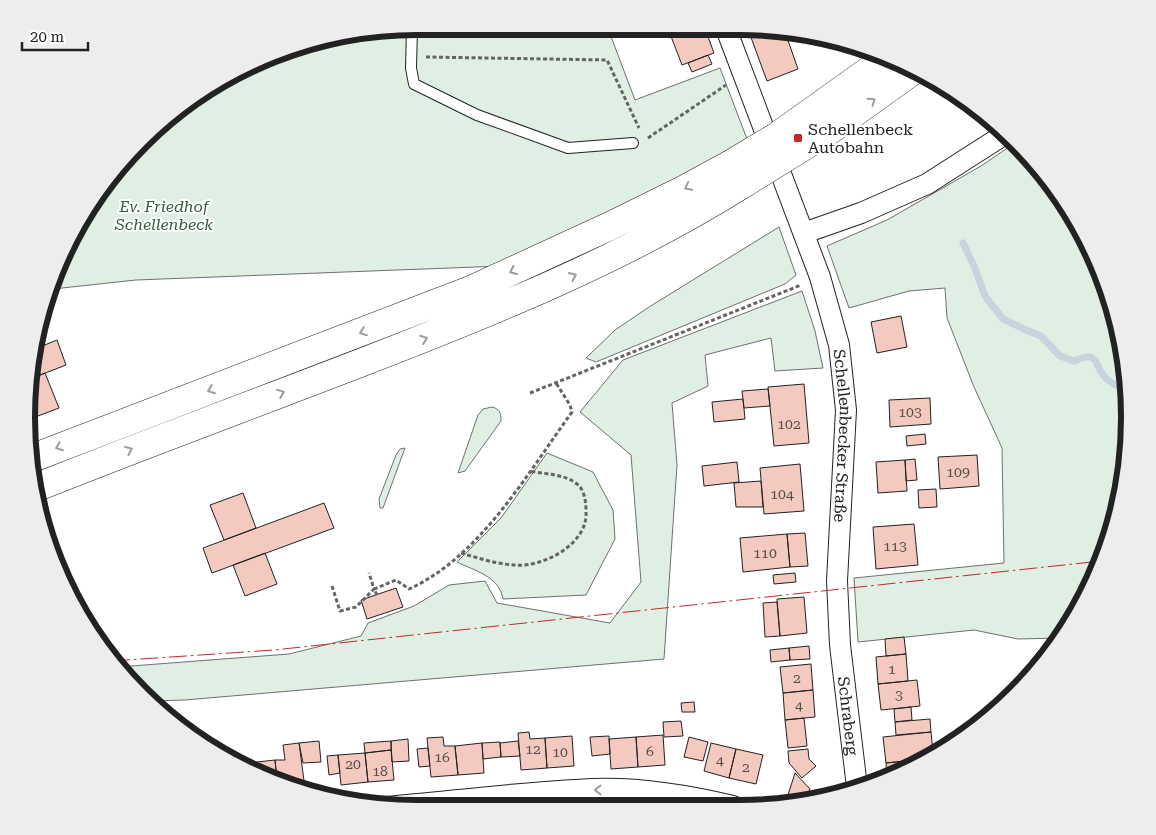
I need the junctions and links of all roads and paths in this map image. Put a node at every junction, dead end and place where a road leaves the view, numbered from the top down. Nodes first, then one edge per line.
1 (411, 35) edge
2 (728, 35) edge
3 (410, 57) junction
4 (881, 62) edge
5 (743, 74) junction
6 (908, 74) edge
7 (640, 131) dead end
8 (999, 138) edge
9 (644, 140) dead end
10 (633, 142) dead end
11 (737, 174) junction
12 (804, 233) junction
13 (820, 277) junction
14 (556, 383) junction
15 (530, 394) dead end
16 (37, 455) edge
17 (529, 471) junction
18 (41, 486) edge
19 (461, 553) junction
20 (369, 573) dead end
21 (332, 586) dead end
22 (374, 589) junction
23 (377, 595) dead end
24 (840, 645) joint
25 (856, 781) edge
26 (467, 800) edge
27 (708, 800) edge

1 - 3 lane
2 - 5 street, Schellenbecker Straße
3 - 7 path
3 - 10 lane
4 - 11 highway, bridge
5 - 9 path
5 - 12 street, Schellenbecker Straße
11 -> 6 highway, bridge
8 - 12 street
11 -> 16 highway
18 -> 11 highway
12 - 13 street, Schellenbecker Straße
13 - 14 path
13 - 24 street, Schellenbecker Straße
14 - 15 path
14 - 17 path
17 - 19 path
17 - 19 path
19 - 22 path
20 - 22 path
21 - 22 path
22 - 23 path
24 - 25 street, Schraberg
27 -> 26 street

